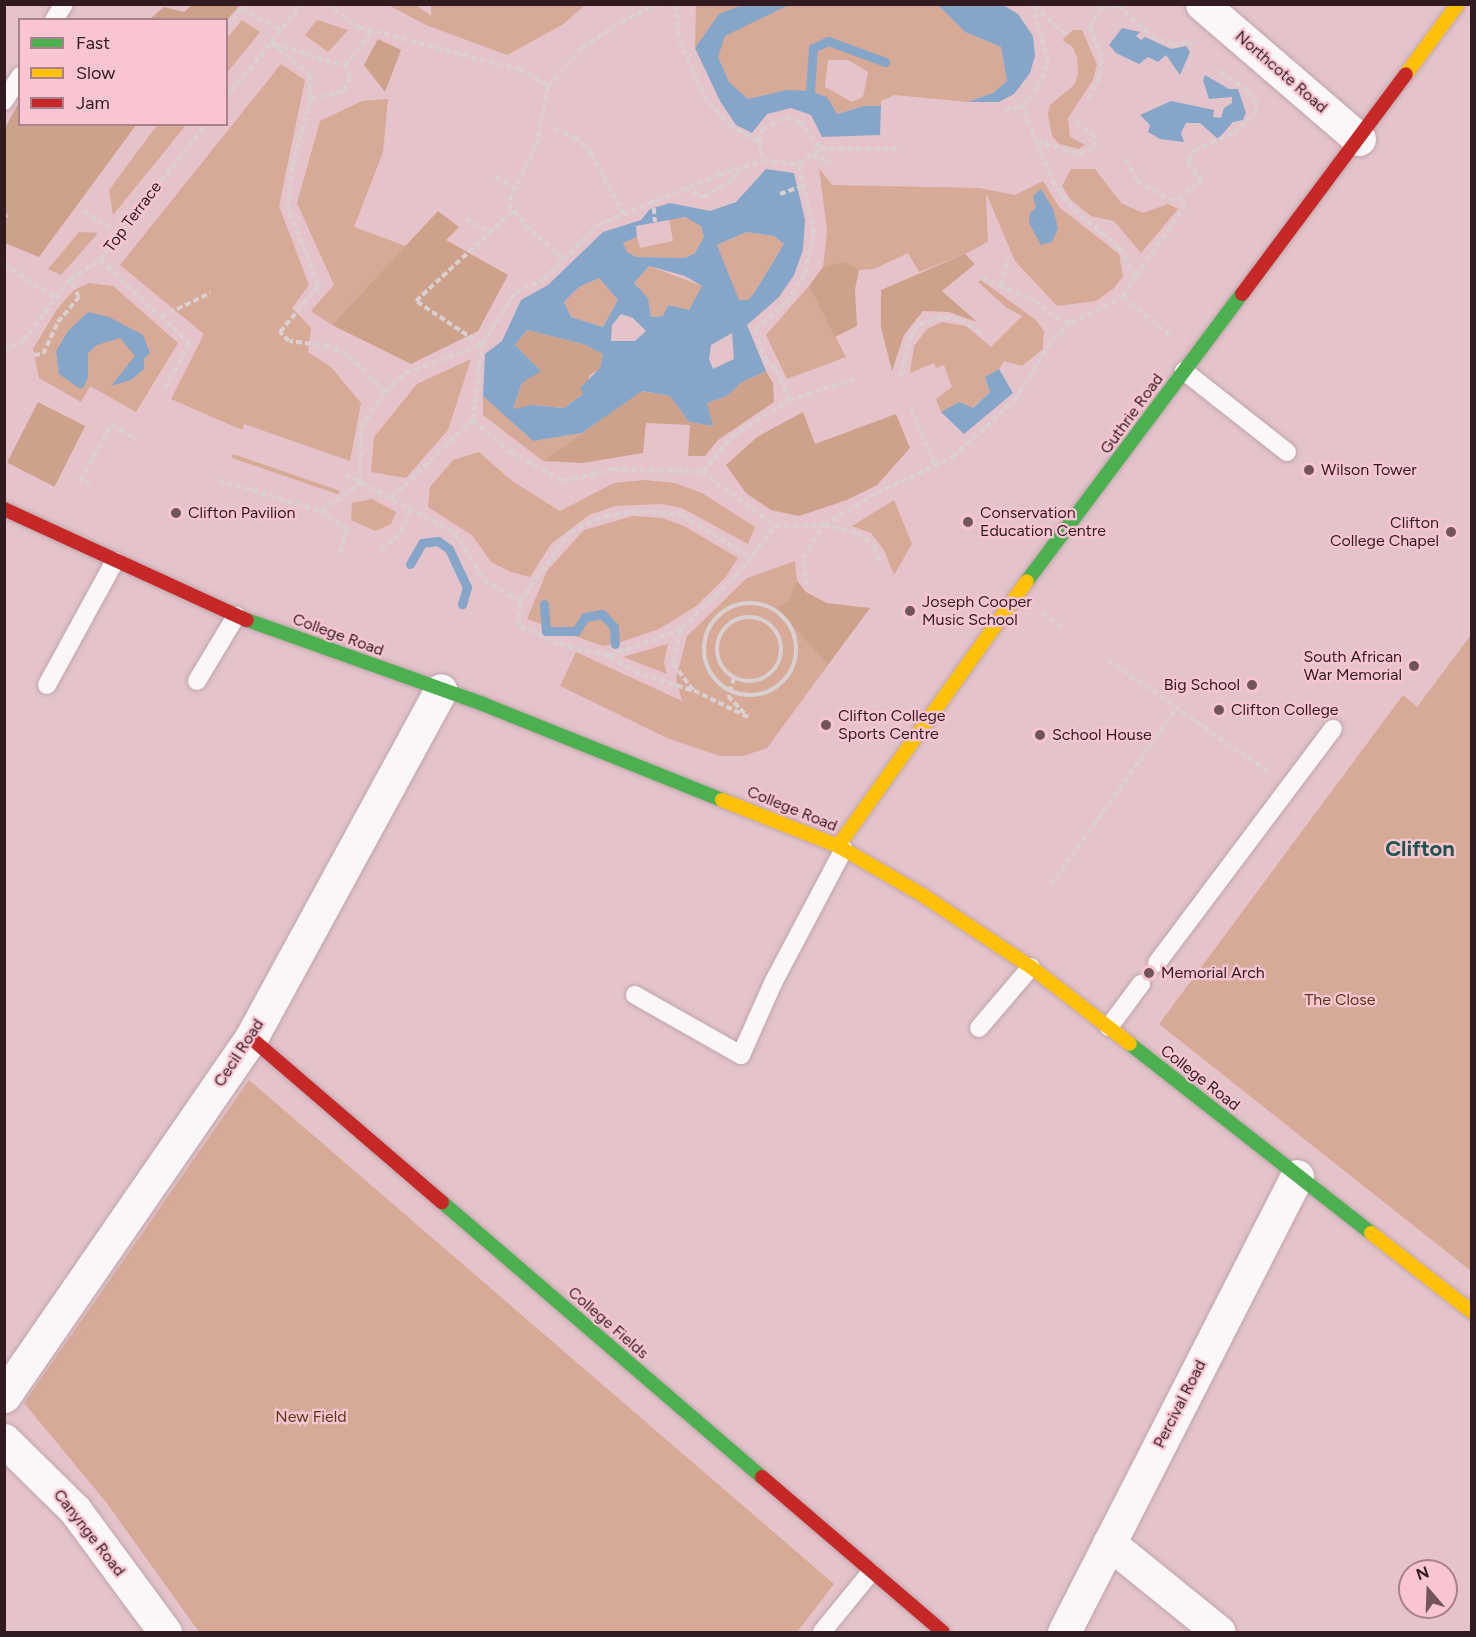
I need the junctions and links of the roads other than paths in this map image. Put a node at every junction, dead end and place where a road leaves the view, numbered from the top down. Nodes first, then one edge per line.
1 (64, 4) edge
2 (1202, 4) edge
3 (1458, 4) edge
4 (55, 18) edge
5 (18, 79) edge
6 (4, 101) edge
7 (1359, 139) junction
8 (1184, 371) junction
9 (1287, 452) dead end
10 (4, 509) edge
11 (115, 561) junction
12 (236, 616) junction
13 (197, 681) dead end
14 (47, 685) dead end
15 (441, 690) junction
16 (1333, 729) dead end
17 (841, 848) junction
18 (1157, 963) dead end
19 (1031, 967) junction
20 (1141, 984) dead end
21 (634, 995) dead end
22 (1109, 1027) junction
23 (979, 1028) dead end
24 (251, 1038) junction
25 (1297, 1176) junction
26 (1472, 1312) edge
27 (4, 1396) edge
28 (4, 1440) edge
29 (1109, 1543) junction
30 (871, 1572) junction
31 (165, 1632) edge
32 (822, 1632) edge
33 (943, 1632) edge
34 (1064, 1632) edge
35 (1218, 1632) edge

1 - 4 lane
2 - 7 street, Northcote Road
3 - 7 street, Guthrie Road
5 - 6 lane
7 - 8 street, Guthrie Road
8 - 9 lane
8 - 17 street, Guthrie Road
10 - 11 street, College Road
11 - 12 street, College Road
11 - 14 lane
12 - 13 lane
12 - 15 street, College Road
15 - 17 street, College Road
15 - 24 street, Cecil Road
16 - 18 lane
17 - 19 street, College Road
17 - 21 lane
19 - 22 street, College Road
19 - 23 lane
20 - 22 lane
22 - 25 street, College Road
24 - 27 street, Cecil Road
24 - 30 street, College Fields
25 - 26 street, College Road
25 - 29 street, Percival Road
28 - 31 street, Canynge Road
29 - 34 street, Percival Road
29 - 35 street
30 - 32 lane
30 - 33 street, College Fields

